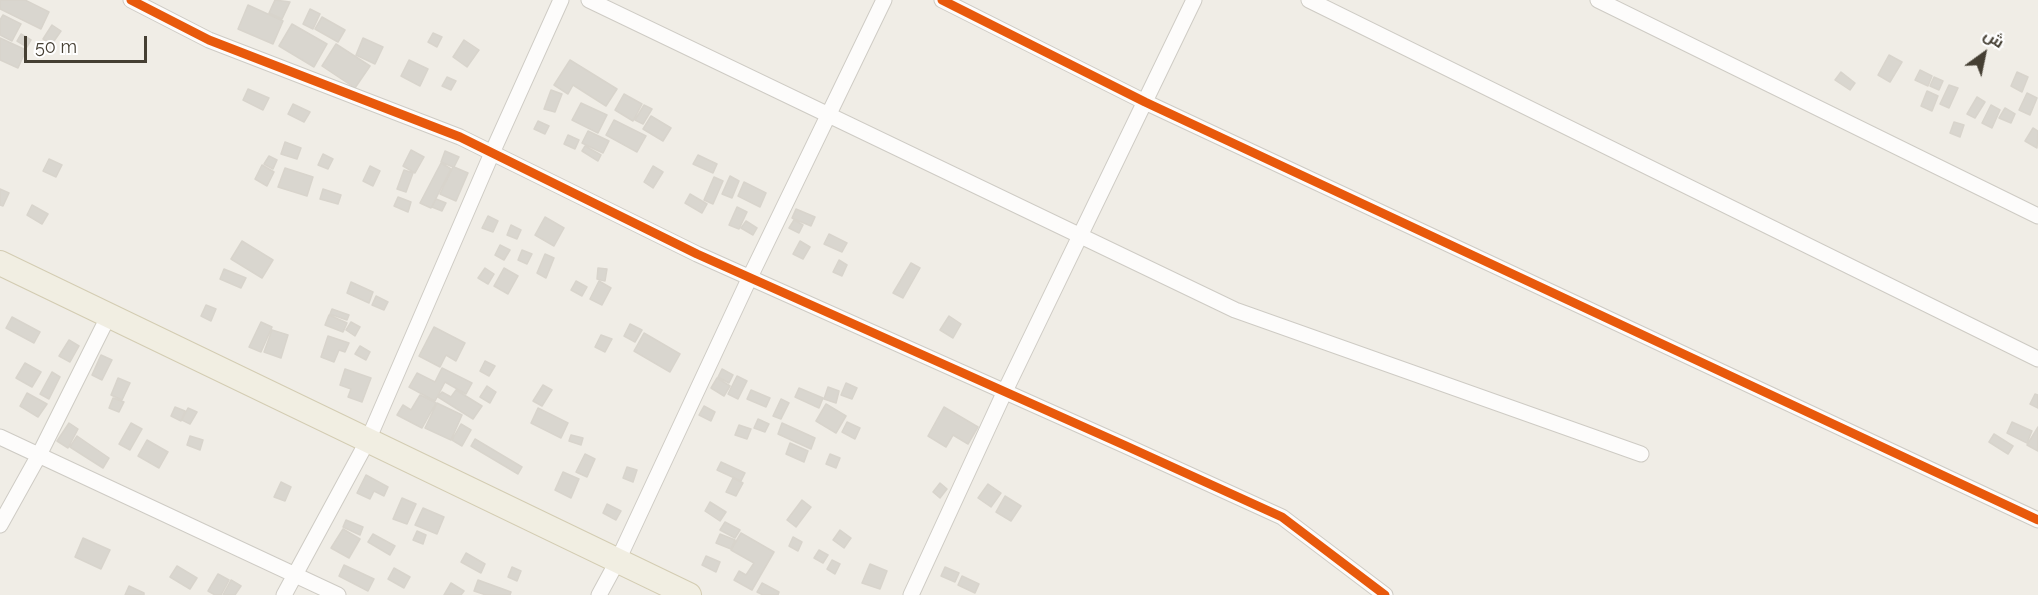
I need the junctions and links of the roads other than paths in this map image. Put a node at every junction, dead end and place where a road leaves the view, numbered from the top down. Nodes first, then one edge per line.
1 (132, 0) edge
2 (561, 0) edge
3 (590, 0) edge
4 (884, 0) edge
5 (942, 0) edge
6 (1194, 0) edge
7 (1309, 0) edge
8 (1598, 0) edge
9 (1145, 102) junction
10 (828, 115) junction
11 (492, 153) junction
12 (2038, 216) edge
13 (1080, 235) junction
14 (0, 263) edge
15 (750, 277) junction
16 (109, 315) junction
17 (2038, 359) edge
18 (1005, 391) junction
19 (0, 437) edge
20 (368, 440) junction
21 (1641, 454) dead end
22 (39, 455) junction
23 (2038, 520) edge
24 (0, 525) edge
25 (618, 560) junction
26 (294, 575) junction
27 (284, 595) edge
28 (338, 595) edge
29 (599, 595) edge
30 (689, 595) edge
31 (911, 595) edge
32 (1385, 595) edge

1 - 11 street
2 - 11 street
3 - 10 street
4 - 10 street
5 - 9 street
6 - 9 street
7 - 17 street
8 - 12 street
9 - 13 street
9 - 23 street
10 - 13 street
10 - 15 street
11 - 15 street
11 - 20 street
13 - 18 street
13 - 21 street
14 - 16 main road
15 - 18 street
15 - 25 street
16 - 20 main road
16 - 22 street
18 - 31 street
18 - 32 street
19 - 22 street
20 - 25 main road
20 - 26 street
22 - 24 street
22 - 26 street
25 - 29 street
25 - 30 main road
26 - 27 street
26 - 28 street

